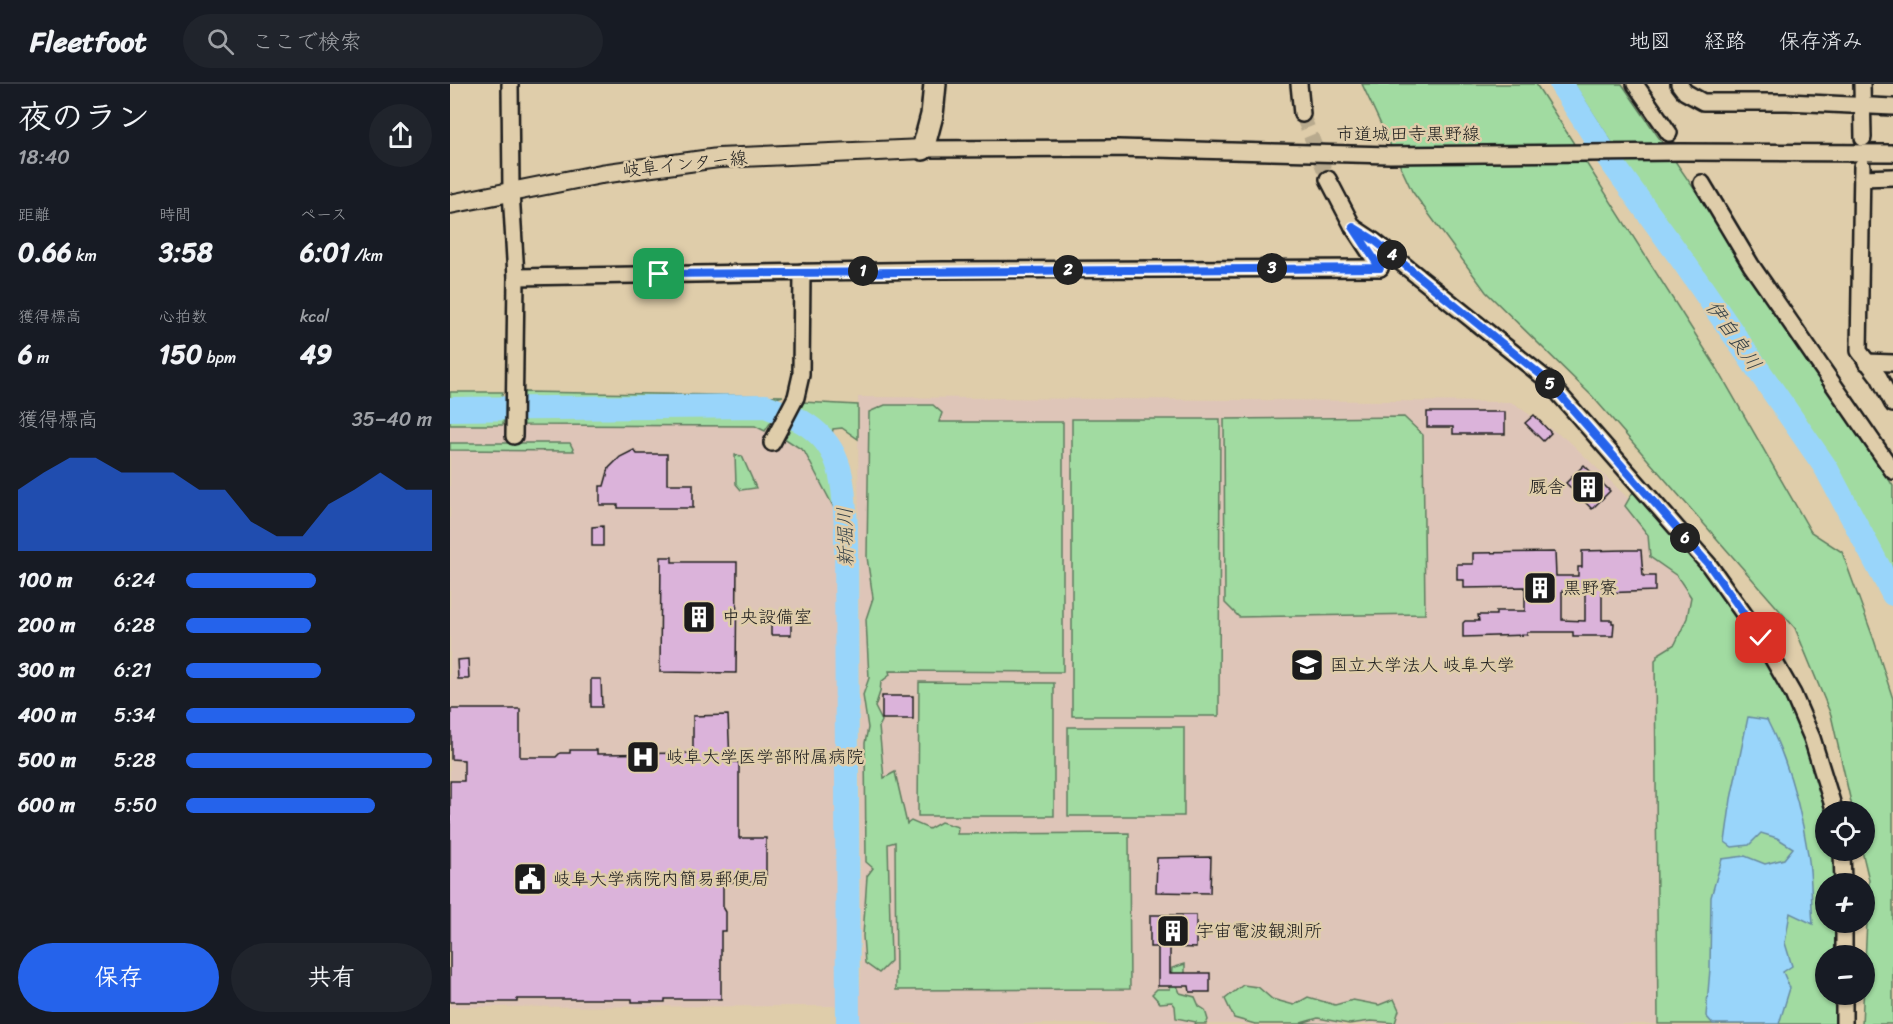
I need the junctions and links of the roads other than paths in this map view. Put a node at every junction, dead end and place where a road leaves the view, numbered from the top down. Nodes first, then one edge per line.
1 (510, 84) edge
2 (921, 84) edge
3 (935, 84) edge
4 (1299, 84) edge
5 (1635, 84) edge
6 (1679, 84) edge
7 (1862, 84) edge
8 (1862, 105) junction
9 (1893, 107) edge
10 (1302, 114) tunnel mouth
11 (1669, 134) dead end
12 (1863, 138) dead end
13 (923, 149) junction
14 (1893, 153) edge
15 (1893, 177) edge
16 (1328, 179) tunnel mouth
17 (1702, 183) dead end
18 (511, 191) junction
19 (450, 204) edge
20 (1353, 227) junction
21 (801, 272) junction
22 (516, 277) junction
23 (1866, 362) junction
24 (1893, 363) edge
25 (1893, 404) edge
26 (514, 436) dead end
27 (772, 443) dead end
28 (1893, 471) edge
29 (1832, 801) edge
30 (1844, 1005) edge
31 (1844, 1024) edge

1 - 18 street
2 - 13 highway
3 - 13 highway
4 - 10 street
5 - 11 street
6 - 8 street
7 - 8 street
8 - 9 street
8 - 12 street
13 - 14 street, 市道城田寺黒野線
13 - 18 main road, 岐阜インター線
15 - 23 street
16 - 20 street
17 - 28 street
18 - 19 main road, 岐阜インター線
18 - 22 street
20 - 21 street
20 - 29 street
21 - 22 street
21 - 27 street
22 - 26 street
23 - 24 street
23 - 25 street
30 - 31 street

